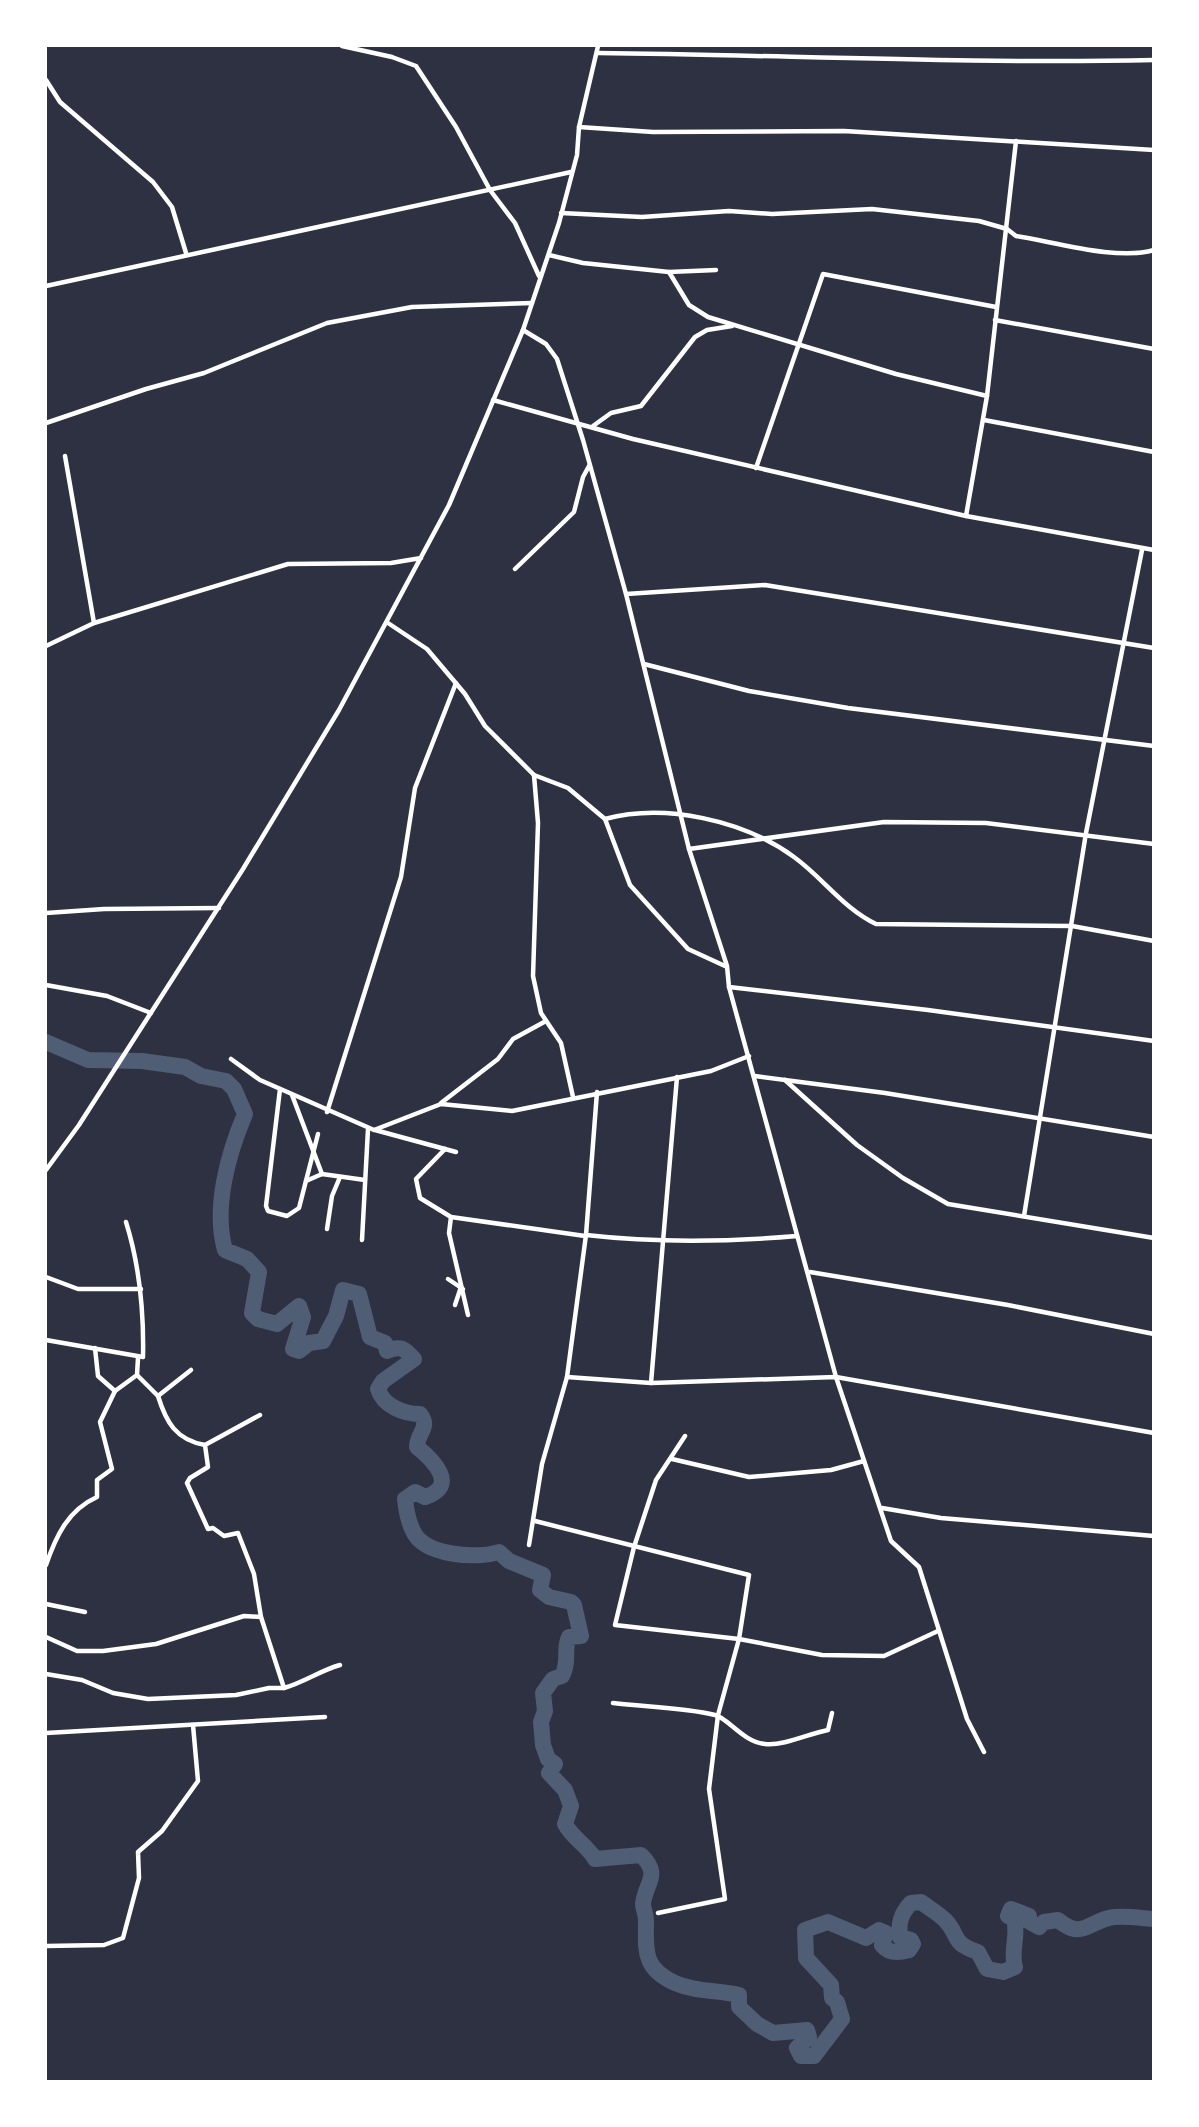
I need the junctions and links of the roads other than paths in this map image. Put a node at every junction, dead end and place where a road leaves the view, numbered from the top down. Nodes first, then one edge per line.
1 (342, 46) edge
2 (598, 46) edge
3 (597, 53) junction
4 (1153, 60) edge
5 (46, 80) edge
6 (579, 127) junction
7 (1016, 141) junction
8 (1153, 150) edge
9 (571, 172) junction
10 (490, 190) junction
11 (561, 213) junction
12 (1007, 229) junction
13 (1153, 250) edge
14 (186, 253) junction
15 (549, 255) junction
16 (716, 270) dead end
17 (669, 272) junction
18 (540, 277) junction
19 (46, 286) edge
20 (532, 303) junction
21 (996, 307) junction
22 (995, 320) junction
23 (734, 326) junction
24 (523, 330) junction
25 (797, 344) junction
26 (1153, 349) edge
27 (987, 396) junction
28 (493, 400) junction
29 (984, 420) junction
30 (576, 421) junction
31 (46, 423) edge
32 (593, 427) junction
33 (1153, 452) edge
34 (65, 456) dead end
35 (589, 466) junction
36 (756, 468) junction
37 (966, 516) junction
38 (1142, 550) junction
39 (1153, 551) edge
40 (422, 558) junction
41 (515, 569) dead end
42 (626, 594) junction
43 (94, 622) junction
44 (388, 623) junction
45 (1125, 644) junction
46 (46, 646) edge
47 (1153, 649) edge
48 (644, 664) junction
49 (456, 683) junction
50 (1103, 739) junction
51 (1153, 746) edge
52 (534, 775) junction
53 (681, 817) junction
54 (605, 819) junction
55 (1086, 833) junction
56 (761, 839) junction
57 (1153, 844) edge
58 (689, 849) junction
59 (219, 908) junction
60 (46, 914) edge
61 (1072, 926) junction
62 (1153, 941) edge
63 (727, 966) junction
64 (46, 985) edge
65 (729, 987) junction
66 (151, 1013) junction
67 (546, 1021) junction
68 (1057, 1027) junction
69 (1153, 1041) edge
70 (749, 1056) junction
71 (232, 1059) dead end
72 (755, 1076) junction
73 (677, 1077) junction
74 (785, 1080) junction
75 (280, 1089) junction
76 (597, 1092) junction
77 (292, 1095) junction
78 (573, 1097) junction
79 (441, 1104) junction
80 (327, 1112) junction
81 (1041, 1118) junction
82 (371, 1130) junction
83 (318, 1135) dead end
84 (1153, 1137) edge
85 (444, 1149) junction
86 (456, 1152) dead end
87 (313, 1156) junction
88 (46, 1170) edge
89 (321, 1174) junction
90 (340, 1177) junction
91 (365, 1180) junction
92 (306, 1181) junction
93 (1024, 1216) junction
94 (450, 1217) junction
95 (125, 1222) dead end
96 (327, 1229) dead end
97 (586, 1235) junction
98 (797, 1236) junction
99 (1153, 1238) edge
100 (362, 1240) dead end
101 (664, 1241) junction
102 (810, 1272) junction
103 (46, 1277) edge
104 (447, 1279) dead end
105 (463, 1288) junction
106 (141, 1289) junction
107 (455, 1306) dead end
108 (468, 1315) dead end
109 (1153, 1334) edge
110 (46, 1340) edge
111 (95, 1348) junction
112 (138, 1358) junction
113 (191, 1370) dead end
114 (136, 1375) junction
115 (567, 1377) junction
116 (836, 1377) junction
117 (651, 1383) junction
118 (115, 1391) junction
119 (158, 1396) junction
120 (260, 1415) dead end
121 (1153, 1433) edge
122 (685, 1436) dead end
123 (205, 1445) junction
124 (672, 1459) junction
125 (864, 1461) junction
126 (882, 1508) junction
127 (534, 1521) junction
128 (1153, 1536) edge
129 (529, 1545) dead end
130 (634, 1547) junction
131 (48, 1550) edge
132 (46, 1565) edge
133 (46, 1604) edge
134 (85, 1612) dead end
135 (261, 1617) junction
136 (938, 1631) junction
137 (46, 1637) edge
138 (739, 1639) junction
139 (340, 1665) dead end
140 (46, 1674) edge
141 (284, 1688) junction
142 (613, 1703) dead end
143 (832, 1713) dead end
144 (718, 1716) junction
145 (325, 1717) dead end
146 (194, 1725) junction
147 (46, 1733) edge
148 (984, 1752) dead end
149 (658, 1913) dead end
150 (46, 1945) edge

1 - 10 street
2 - 3 street
3 - 4 street
3 - 6 street
5 - 14 street
6 - 7 street
6 - 9 street
7 - 8 street
7 - 12 street
9 - 10 street
9 - 11 street
10 - 14 street
10 - 18 street
11 - 12 street
11 - 15 street
12 - 13 street
12 - 21 street
14 - 19 street
15 - 17 street
15 - 18 street
16 - 17 street
17 - 23 street
18 - 20 street
20 - 24 street
20 - 31 street
21 - 22 street
21 - 25 street
22 - 26 street
22 - 27 street
23 - 25 street
23 - 32 street
24 - 28 street
24 - 30 street
25 - 27 street
25 - 36 street
27 - 29 street
28 - 30 street
28 - 40 street
29 - 33 street
29 - 37 street
30 - 32 street
30 - 35 street
32 - 36 street
34 - 43 street
35 - 41 street
35 - 42 street
36 - 37 street
37 - 38 street
38 - 39 street
38 - 45 street
40 - 43 street
40 - 44 street
42 - 45 street
42 - 48 street
43 - 46 street
44 - 49 street
44 - 59 street
45 - 47 street
45 - 50 street
48 - 50 street
48 - 53 street
49 - 52 street
49 - 80 street
50 - 51 street
50 - 55 street
52 - 54 street
52 - 67 street
53 - 54 street
53 - 56 street
53 - 58 street
54 - 63 street
55 - 56 street
55 - 57 street
55 - 61 street
56 - 58 street
56 - 61 street
58 - 63 street
59 - 60 street
59 - 66 street
61 - 62 street
61 - 68 street
63 - 65 street
64 - 66 street
65 - 68 street
65 - 70 street
66 - 88 street
67 - 78 street
67 - 79 street
68 - 69 street
68 - 81 street
70 - 72 street
70 - 73 street
71 - 75 street
72 - 74 street
72 - 98 street
73 - 76 street
73 - 101 street
74 - 81 street
74 - 93 street
75 - 77 street
75 - 92 street
76 - 78 street
76 - 97 street
77 - 80 street
77 - 87 street
78 - 79 street
79 - 82 street
80 - 82 street
81 - 84 street
81 - 93 street
82 - 85 street
82 - 91 street
83 - 87 street
85 - 86 street
85 - 94 street
87 - 89 street
87 - 92 street
89 - 90 street
89 - 92 street
90 - 91 street
90 - 96 street
91 - 100 street
93 - 99 street
94 - 97 street
94 - 105 street
95 - 106 street
97 - 101 street
97 - 115 street
98 - 101 street
98 - 102 street
101 - 117 street
102 - 109 street
102 - 116 street
103 - 106 street
104 - 105 street
105 - 107 street
105 - 108 street
106 - 112 street
110 - 111 street
111 - 112 street
111 - 118 street
112 - 114 street
113 - 119 street
114 - 118 street
114 - 119 street
115 - 117 street
115 - 127 street
116 - 117 street
116 - 121 street
116 - 125 street
118 - 131 street
119 - 123 street
120 - 123 street
122 - 124 street
123 - 135 street
124 - 125 street
124 - 130 street
125 - 126 street
126 - 128 street
126 - 136 street
127 - 129 street
127 - 130 street
130 - 138 street
130 - 138 street
131 - 132 street
133 - 134 street
135 - 137 street
135 - 141 street
136 - 138 street
136 - 148 street
138 - 144 street
139 - 141 street
140 - 141 street
142 - 144 street
143 - 144 street
144 - 149 street
145 - 146 street
146 - 147 street
146 - 150 street

